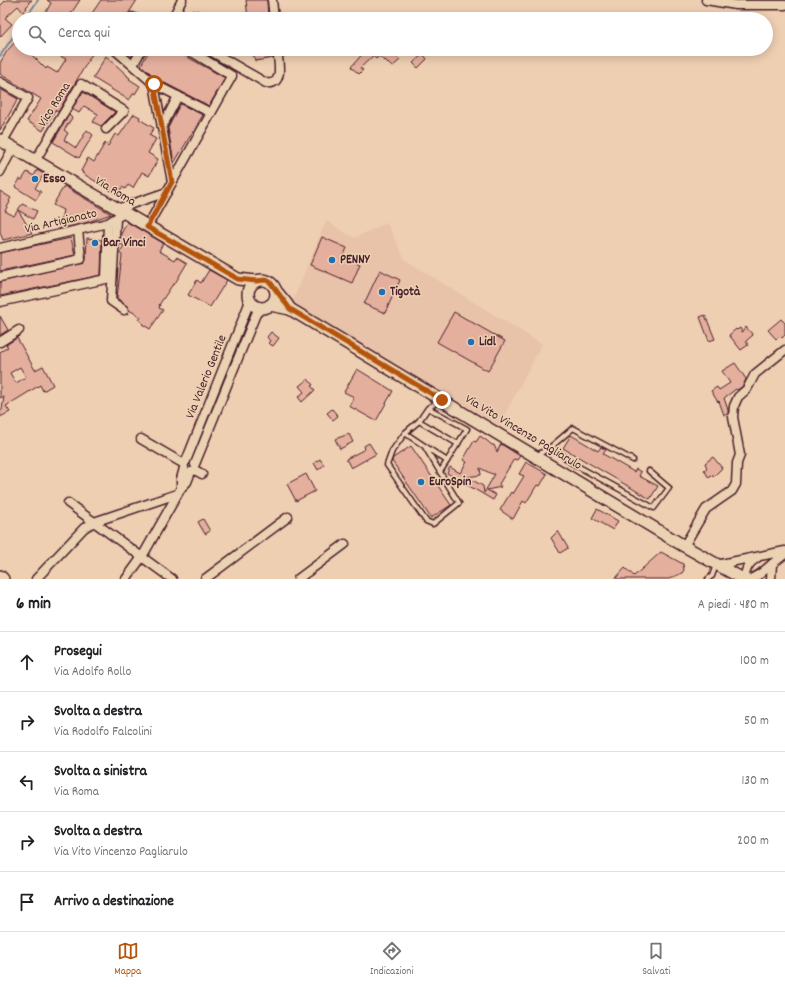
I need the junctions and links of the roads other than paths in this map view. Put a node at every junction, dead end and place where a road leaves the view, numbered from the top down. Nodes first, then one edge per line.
1 (182, 0) edge
2 (272, 0) edge
3 (706, 0) edge
4 (785, 5) edge
5 (176, 12) edge
6 (273, 12) edge
7 (122, 56) edge
8 (138, 56) edge
9 (199, 56) edge
10 (219, 56) edge
11 (278, 56) edge
12 (133, 66) junction
13 (0, 82) edge
14 (154, 84) junction
15 (178, 96) junction
16 (211, 113) junction
17 (162, 127) junction
18 (106, 129) dead end
19 (2, 140) edge
20 (13, 148) junction
21 (35, 161) junction
22 (0, 172) edge
23 (172, 182) junction
24 (167, 192) junction
25 (116, 216) junction
26 (147, 227) junction
27 (78, 230) junction
28 (0, 248) edge
29 (0, 277) edge
30 (238, 279) junction
31 (256, 281) junction
32 (276, 291) junction
33 (249, 297) junction
34 (0, 302) edge
35 (266, 306) junction
36 (290, 309) junction
37 (124, 310) dead end
38 (19, 330) dead end
39 (0, 342) edge
40 (785, 350) edge
41 (442, 400) junction
42 (428, 408) junction
43 (419, 421) junction
44 (472, 426) junction
45 (405, 433) junction
46 (141, 439) dead end
47 (458, 444) junction
48 (425, 446) junction
49 (552, 446) junction
50 (536, 457) junction
51 (633, 460) dead end
52 (447, 461) junction
53 (185, 465) junction
54 (196, 470) junction
55 (649, 471) dead end
56 (440, 472) junction
57 (179, 491) junction
58 (68, 503) dead end
59 (288, 517) dead end
60 (94, 522) junction
61 (345, 544) dead end
62 (684, 546) junction
63 (785, 552) edge
64 (760, 556) junction
65 (142, 557) junction
66 (772, 564) junction
67 (716, 565) junction
68 (0, 576) edge
69 (3, 579) edge
70 (36, 579) edge
71 (126, 579) edge
72 (172, 579) edge
73 (205, 579) edge
74 (298, 579) edge
75 (708, 579) edge
76 (744, 579) edge
77 (751, 579) edge
78 (771, 579) edge

1 - 5 street
2 - 6 street
3 - 4 street
7 - 12 street
8 - 12 street
9 - 16 street
10 - 11 street
12 - 14 street
13 - 19 street
14 - 15 street
14 - 17 street
15 - 16 street
15 - 17 street
16 - 23 street
17 - 23 street
18 - 21 street, Vico Roma
19 - 20 street, Via Roma
20 - 21 street, Via Roma
20 - 22 street
21 - 25 street, Via Roma
23 - 24 street
24 - 25 street, Via Artigianato
24 - 26 street
25 - 26 street, Via Roma
25 - 27 street, Via Artigianato
25 - 34 street
25 - 37 street
26 - 30 street, Via Roma
27 - 28 street, Via Artigianato
27 - 29 street
30 - 31 street, Via Roma
30 - 33 street, Via Roma
31 - 32 street
31 - 33 street
32 - 35 street
32 - 36 street, Via Vito Vincenzo Pagliarulo
33 - 35 street
33 - 53 street, Via Valerio Gentile
35 - 36 street, Via Vito Vincenzo Pagliarulo
35 - 54 street, Via Valerio Gentile
36 - 41 street, Via Vito Vincenzo Pagliarulo
38 - 39 street
40 - 62 street
41 - 42 lane
41 - 44 street, Via Vito Vincenzo Pagliarulo
42 - 43 lane
42 - 44 lane
43 - 45 lane
43 - 47 lane
44 - 47 lane
44 - 50 street, Via Vito Vincenzo Pagliarulo
45 - 48 lane
45 - 56 lane
46 - 53 street
47 - 52 lane
48 - 52 lane
48 - 56 lane
49 - 50 lane
49 - 51 lane
49 - 55 lane
50 - 62 street, Via Vito Vincenzo Pagliarulo
52 - 56 lane
53 - 54 street
53 - 57 street, Via Valerio Gentile
54 - 57 street, Via Valerio Gentile
57 - 60 street
57 - 65 street, Via Valerio Gentile
58 - 60 street
59 - 73 street
60 - 65 street
60 - 70 street
61 - 74 street
62 - 67 street, Via Vito Vincenzo Pagliarulo
63 - 64 street
63 - 66 street
64 - 67 street
64 - 76 street
65 - 71 street, Via Valerio Gentile
65 - 72 street
66 - 77 street
66 - 78 street
67 - 75 lane
67 - 76 street, Via Vito Vincenzo Pagliarulo
68 - 69 street

